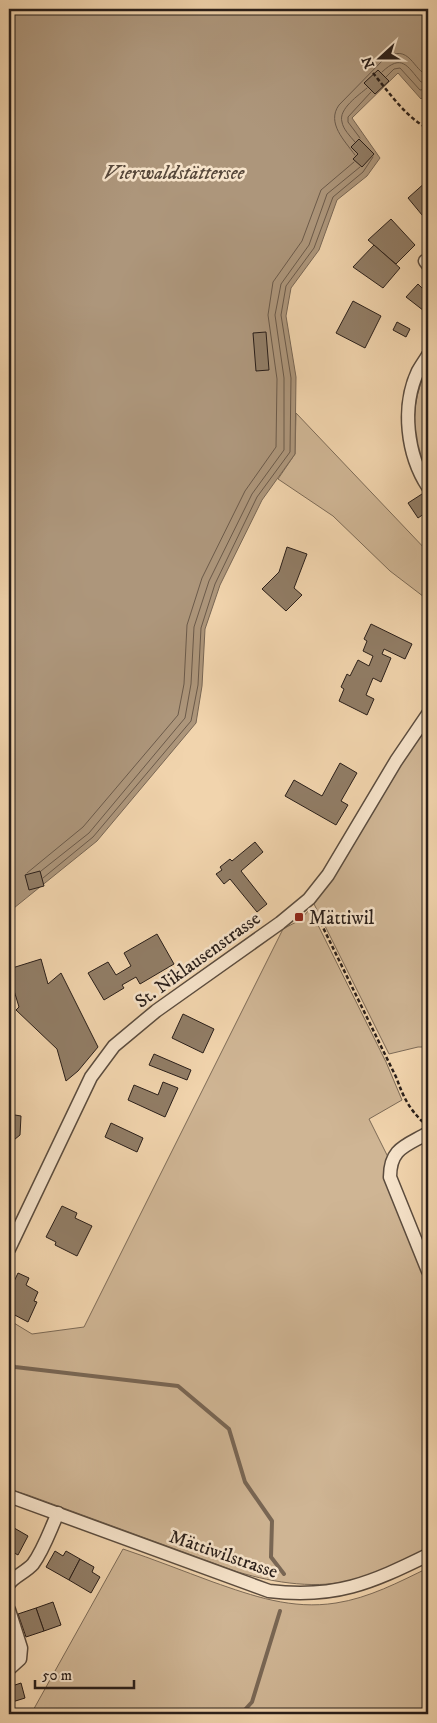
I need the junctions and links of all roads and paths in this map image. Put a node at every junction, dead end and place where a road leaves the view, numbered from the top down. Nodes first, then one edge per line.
1 (373, 73) dead end
2 (428, 128) edge
3 (428, 355) edge
4 (428, 487) edge
5 (428, 714) edge
6 (309, 899) junction
7 (428, 1127) edge
8 (428, 1132) edge
9 (9, 1249) edge
10 (428, 1271) edge
11 (9, 1496) edge
12 (58, 1513) junction
13 (428, 1555) edge
14 (9, 1582) edge
15 (9, 1610) edge
16 (9, 1667) edge

1 - 2 path
3 - 4 street
5 - 6 street, St. Niklausenstrasse
6 - 7 path
6 - 9 street, St. Niklausenstrasse
8 - 10 street
11 - 12 street, Mättiwilstrasse
12 - 13 street, Mättiwilstrasse
12 - 14 street
15 - 16 street

